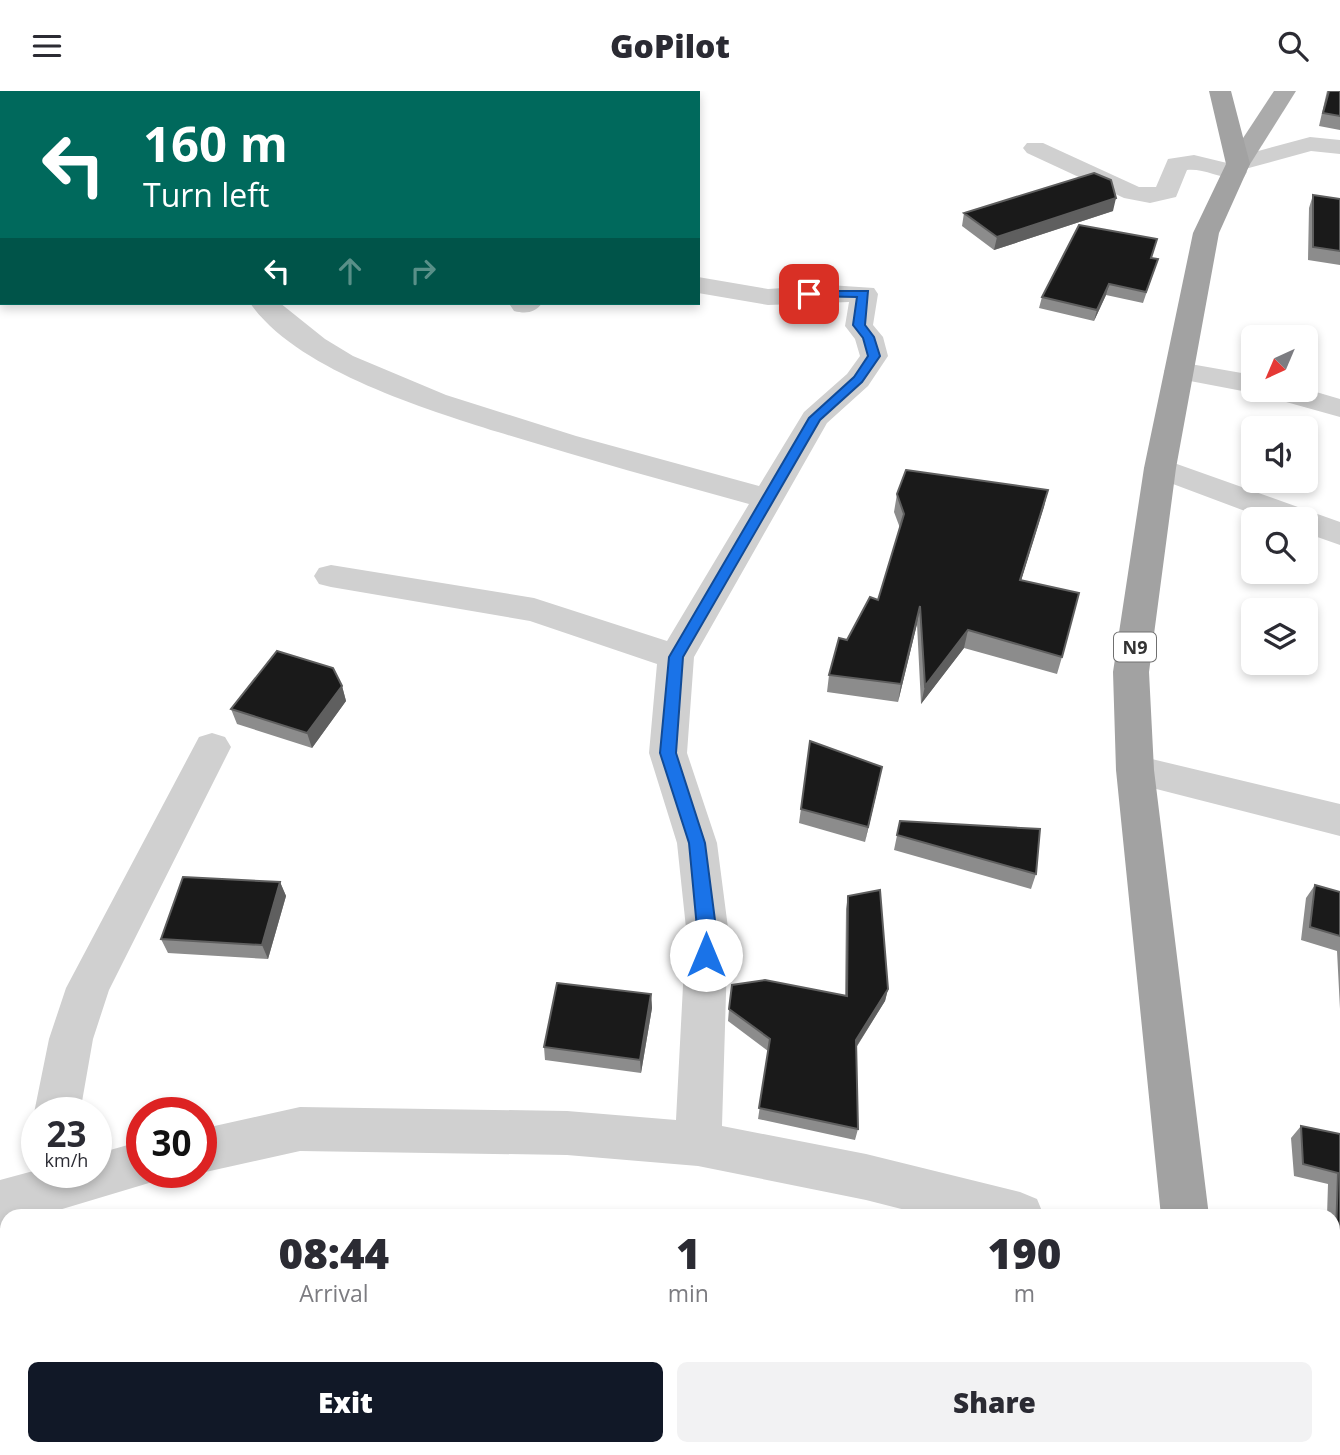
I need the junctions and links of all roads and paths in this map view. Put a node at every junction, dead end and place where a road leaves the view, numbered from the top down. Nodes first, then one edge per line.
1 (1220, 91) edge
2 (1285, 91) edge
3 (1340, 146) edge
4 (1035, 148) dead end
5 (1237, 168) junction
6 (700, 285) edge
7 (266, 305) edge
8 (1179, 371) junction
9 (1241, 382) edge
10 (1318, 402) edge
11 (1340, 408) edge
12 (1160, 468) junction
13 (769, 499) junction
14 (1265, 507) edge
15 (1318, 526) edge
16 (1340, 534) edge
17 (331, 576) dead end
18 (676, 657) junction
19 (212, 747) dead end
20 (1135, 770) junction
21 (1340, 820) edge
22 (60, 1097) edge
23 (698, 1144) junction
24 (217, 1147) edge
25 (126, 1168) edge
26 (29, 1190) edge
27 (992, 1209) edge
28 (1184, 1209) edge

1 - 5 highway
2 - 5 main road
3 - 5 street
4 - 5 street
5 - 8 highway, N9
6 - 13 street
7 - 13 street
8 - 9 street
8 - 12 highway, N9
10 - 11 street
12 - 14 street
12 - 20 highway, N9
13 - 18 street
15 - 16 street
17 - 18 street
18 - 23 street
19 - 22 street
20 - 21 street
20 - 28 highway, N9
23 - 24 street
23 - 27 street
25 - 26 street

